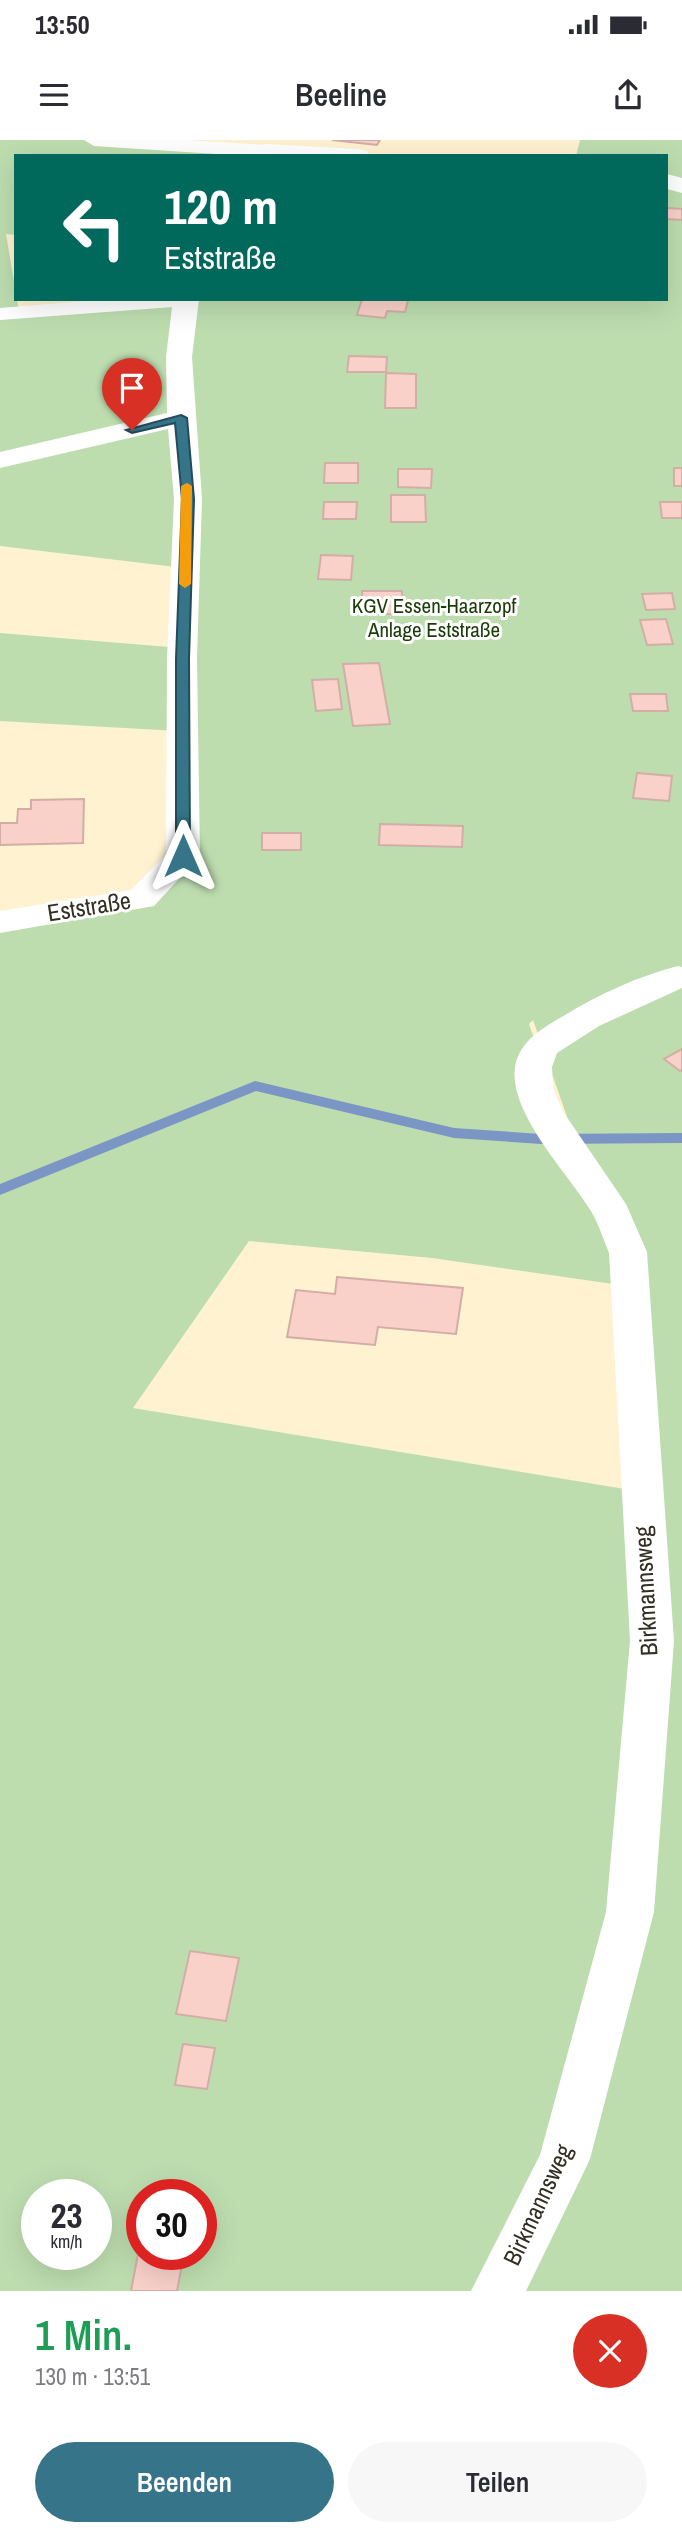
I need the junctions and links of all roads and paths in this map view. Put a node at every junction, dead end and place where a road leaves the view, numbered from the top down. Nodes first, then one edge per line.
1 (94, 140) edge
2 (267, 149) edge
3 (332, 154) edge
4 (173, 301) edge
5 (186, 301) edge
6 (0, 314) edge
7 (181, 418) junction
8 (0, 460) edge
9 (0, 922) edge
10 (678, 977) dead end
11 (498, 2291) edge

1 - 2 lane
2 - 3 street
4 - 6 lane
5 - 7 street, Eststraße
7 - 8 street
7 - 9 street, Eststraße
10 - 11 street, Birkmannsweg

